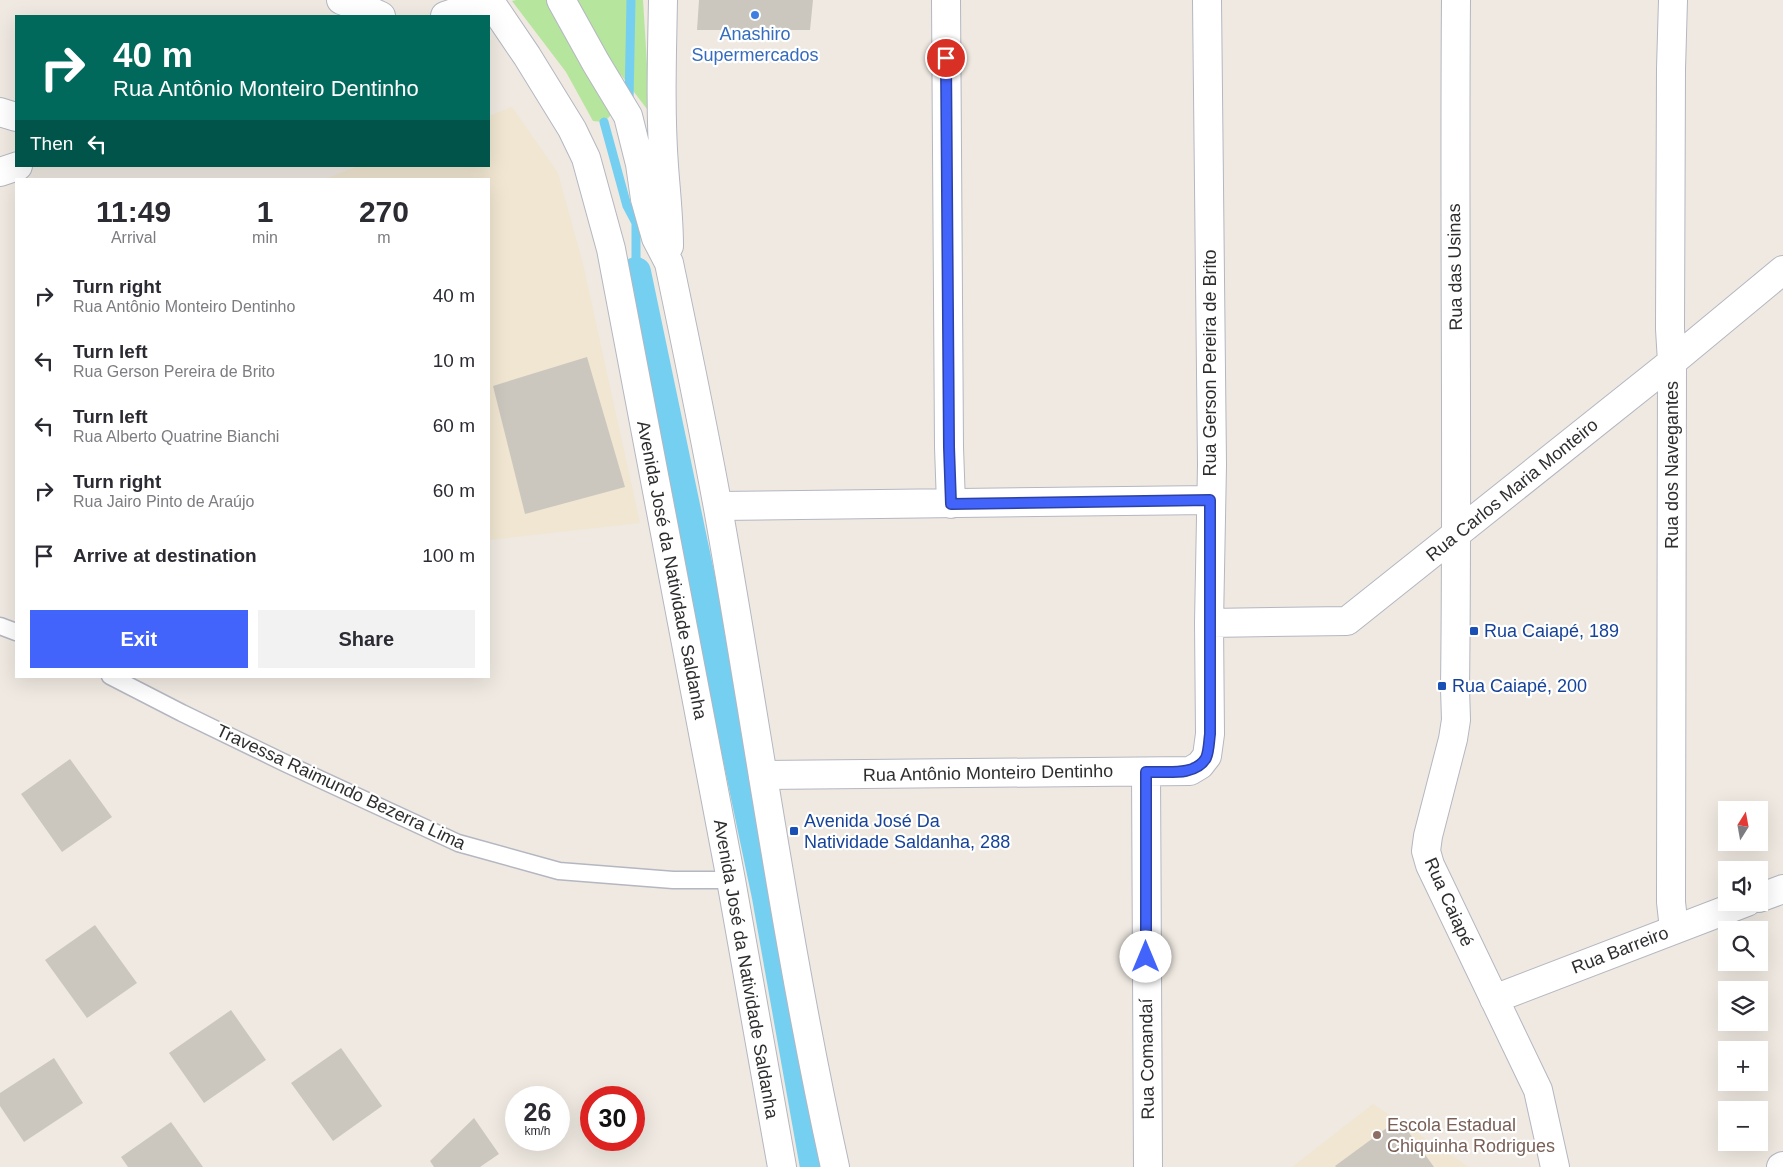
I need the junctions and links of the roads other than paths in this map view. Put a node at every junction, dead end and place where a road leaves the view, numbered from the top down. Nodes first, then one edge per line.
1 (341, 0) edge
2 (490, 0) edge
3 (560, 0) edge
4 (663, 0) edge
5 (946, 0) edge
6 (1207, 0) edge
7 (1456, 0) edge
8 (1673, 0) edge
9 (379, 15) edge
10 (448, 15) edge
11 (0, 112) edge
12 (15, 117) edge
13 (15, 167) edge
14 (0, 172) edge
15 (669, 263) junction
16 (1783, 270) edge
17 (1672, 362) junction
18 (1210, 500) junction
19 (951, 504) junction
20 (718, 506) junction
21 (1457, 533) junction
22 (1209, 623) junction
23 (0, 626) edge
24 (15, 632) edge
25 (114, 678) edge
26 (1207, 756) joint
27 (1146, 772) junction
28 (762, 775) junction
29 (731, 880) junction
30 (1783, 889) edge
31 (1768, 895) edge
32 (1723, 911) edge
33 (1674, 929) junction
34 (1494, 999) junction
35 (782, 1167) edge
36 (835, 1167) edge
37 (1148, 1167) edge
38 (1555, 1167) edge

1 - 9 street
2 - 10 street
2 - 29 street, Avenida José da Natividade Saldanha
3 - 15 street
4 - 15 street
5 - 19 street
6 - 18 street, Rua Gerson Pereira de Brito
7 - 21 street, Rua das Usinas
8 - 17 street, Rua dos Navegantes
11 - 12 street
13 - 14 street
15 - 20 street
16 - 17 street, Rua Carlos Maria Monteiro
17 - 21 street, Rua Carlos Maria Monteiro
17 - 33 street, Rua dos Navegantes
18 - 19 street
18 - 22 street, Rua Gerson Pereira de Brito
19 - 20 street
20 - 28 street
21 - 22 street, Rua Carlos Maria Monteiro
21 - 34 street, Rua Caiapé
22 - 26 street, Rua Gerson Pereira de Brito
23 - 24 lane
25 - 29 lane, Travessa Raimundo Bezerra Lima
26 - 27 street, Rua Antônio Monteiro Dentinho
27 - 28 street, Rua Antônio Monteiro Dentinho
27 - 37 street, Rua Comandaí
28 - 36 street
29 - 35 street, Avenida José da Natividade Saldanha
30 - 31 street
32 - 33 street, Rua Barreiro
33 - 34 street, Rua Barreiro
34 - 38 street, Rua Caiapé

